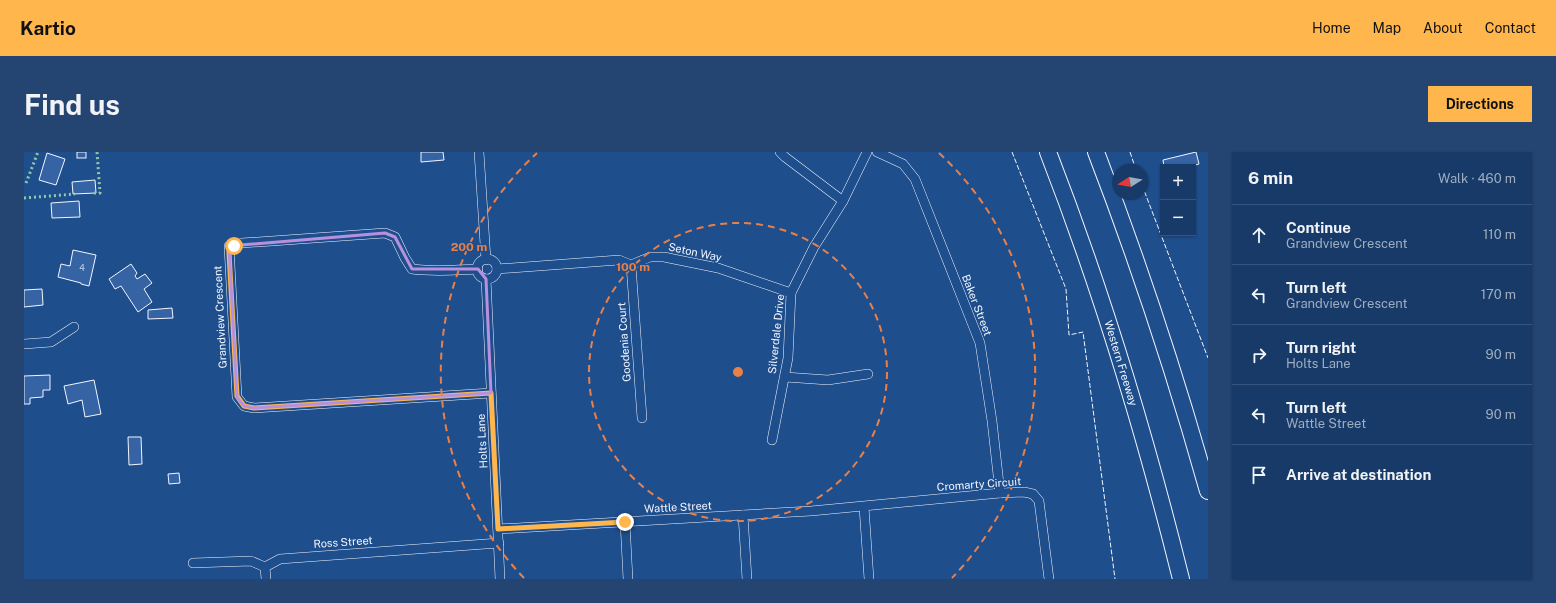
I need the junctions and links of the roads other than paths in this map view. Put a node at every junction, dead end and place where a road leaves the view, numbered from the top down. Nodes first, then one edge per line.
1 (479, 152) edge
2 (780, 152) edge
3 (867, 152) edge
4 (877, 152) edge
5 (1048, 152) edge
6 (1096, 152) edge
7 (843, 201) junction
8 (486, 260) junction
9 (631, 265) junction
10 (478, 269) junction
11 (497, 269) junction
12 (486, 278) junction
13 (791, 293) junction
14 (74, 327) dead end
15 (24, 344) edge
16 (868, 374) dead end
17 (785, 376) junction
18 (491, 393) junction
19 (642, 418) dead end
20 (772, 440) dead end
21 (1208, 492) edge
22 (1000, 493) junction
23 (864, 506) junction
24 (811, 511) joint
25 (743, 515) junction
26 (625, 522) junction
27 (498, 529) junction
28 (499, 543) junction
29 (193, 563) dead end
30 (266, 567) junction
31 (266, 579) edge
32 (500, 579) edge
33 (628, 579) edge
34 (747, 579) edge
35 (869, 579) edge
36 (1050, 579) edge
37 (1181, 579) edge

1 - 8 street
2 - 7 street
3 - 7 street, Silverdale Drive
4 - 22 street, Baker Street
5 - 37 highway, Western Freeway
6 - 21 highway
7 - 13 street, Silverdale Drive
8 - 10 street
8 - 11 street
9 - 11 street
9 - 13 street, Seton Way
9 - 19 street, Goodenia Court
10 - 12 street
10 - 18 street, Grandview Crescent
11 - 12 street
12 - 18 street, Holts Lane
13 - 17 street, Silverdale Drive
14 - 15 street
16 - 17 street
17 - 20 street, Silverdale Drive
18 - 27 street, Holts Lane
22 - 23 street, Cromarty Circuit
22 - 36 street, Cromarty Circuit
23 - 24 street, Cromarty Circuit
23 - 35 street
24 - 25 street, Wattle Street
25 - 26 street, Wattle Street
25 - 34 street
26 - 27 street, Wattle Street
26 - 33 street
27 - 28 street, Holts Lane
28 - 30 street, Ross Street
28 - 32 street, Holts Lane
29 - 30 street
30 - 31 street

